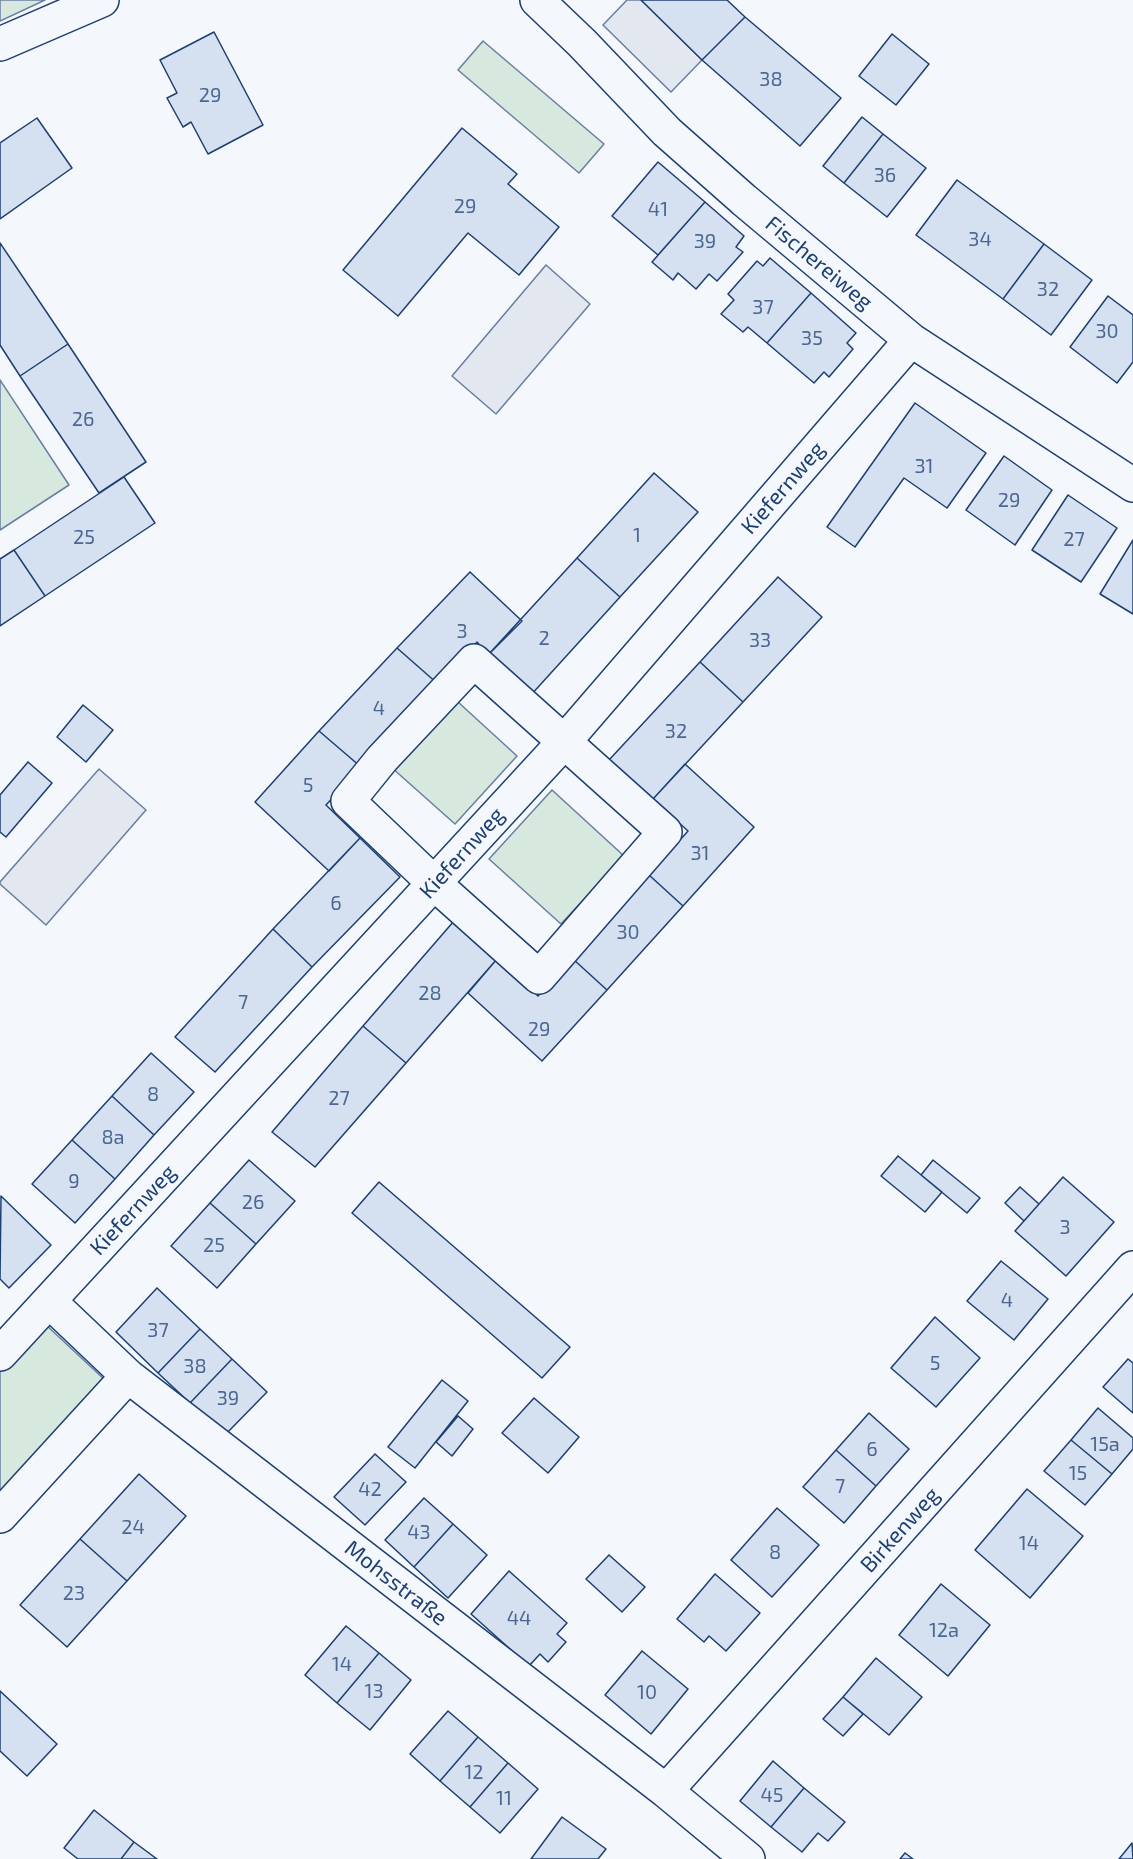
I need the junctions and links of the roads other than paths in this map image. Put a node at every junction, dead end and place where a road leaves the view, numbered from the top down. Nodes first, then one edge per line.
1 (102, 0) edge
2 (537, 0) edge
3 (0, 44) edge
4 (910, 340) junction
5 (1133, 485) edge
6 (564, 742) junction
7 (435, 884) junction
8 (1133, 1268) edge
9 (49, 1301) junction
10 (0, 1354) edge
11 (128, 1376) junction
12 (0, 1516) edge
13 (666, 1791) junction
14 (748, 1859) edge

1 - 3 street
2 - 4 street, Fischereiweg
4 - 5 street, Fischereiweg
4 - 6 street, Kiefernweg
6 - 7 street, Kiefernweg
6 - 7 street
6 - 7 street
7 - 9 street, Kiefernweg
8 - 13 street, Birkenweg
9 - 10 street, Kiefernweg
9 - 11 street, Mohsstraße
11 - 12 street
11 - 13 street, Mohsstraße
13 - 14 street, Mohsstraße

